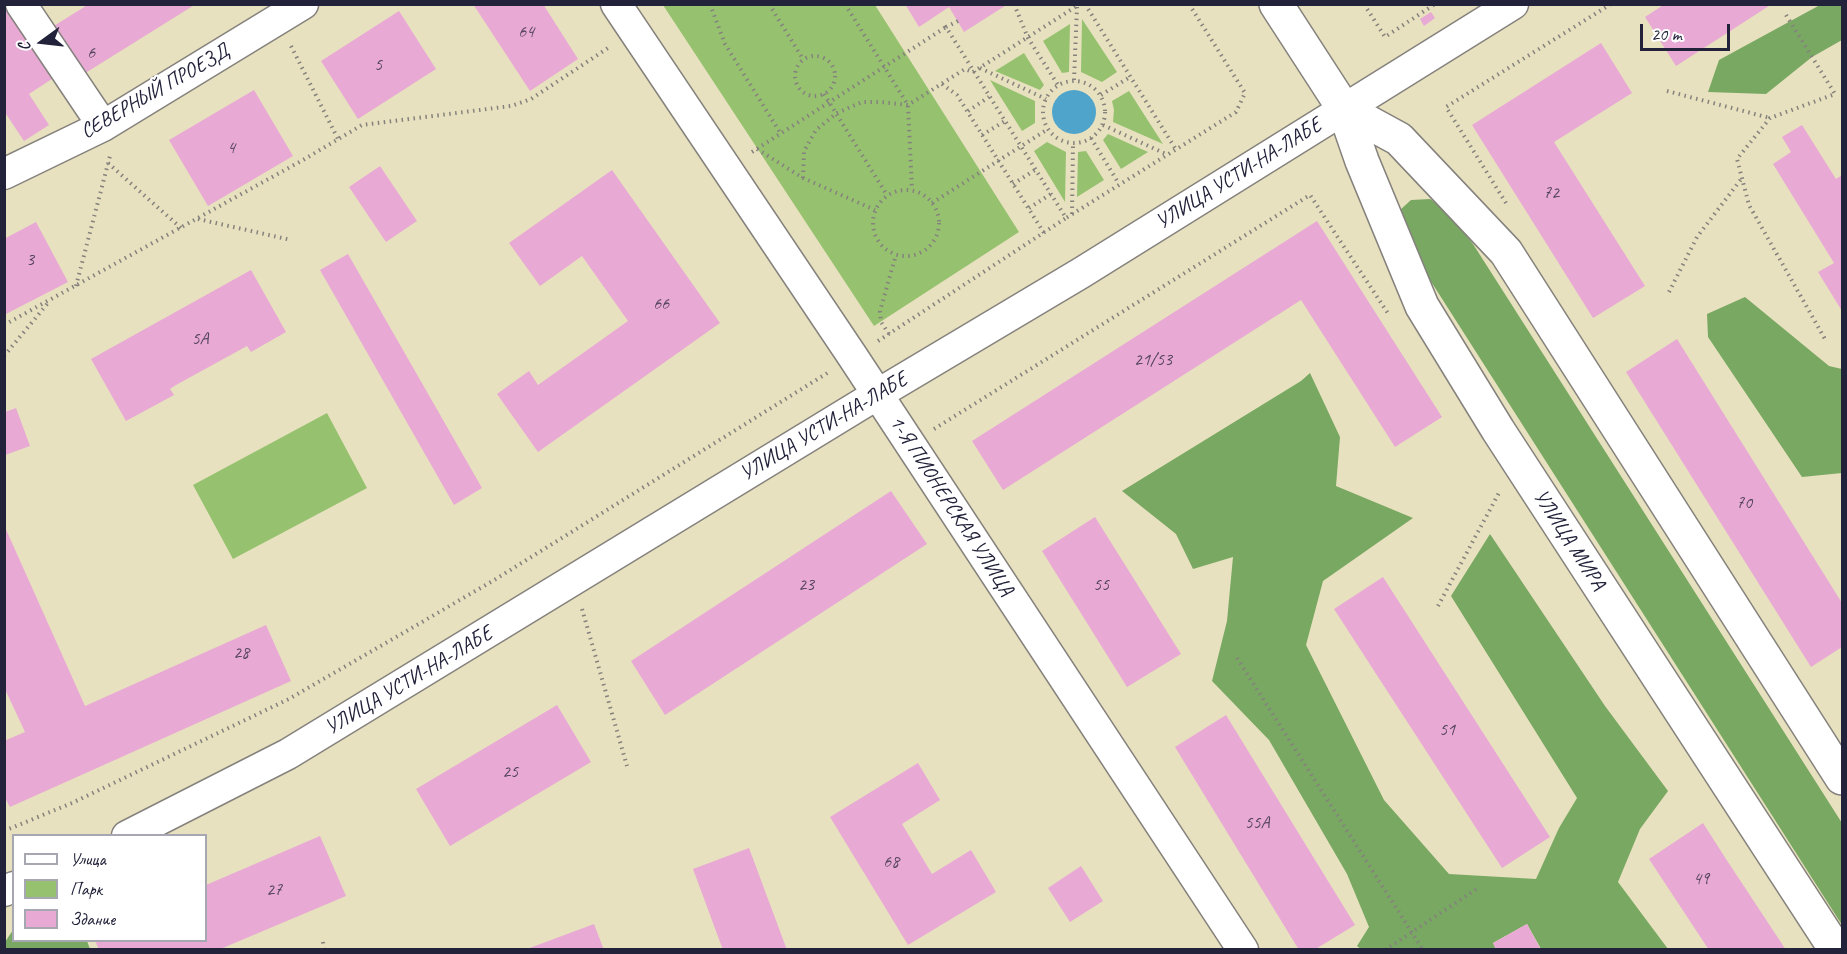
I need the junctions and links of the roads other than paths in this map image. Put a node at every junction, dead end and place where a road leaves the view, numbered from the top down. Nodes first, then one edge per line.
1 (21, 4) edge
2 (303, 4) edge
3 (615, 4) edge
4 (1276, 4) edge
5 (1513, 4) edge
6 (1344, 108) junction
7 (103, 126) junction
8 (4, 174) edge
9 (878, 394) junction
10 (1842, 778) edge
11 (131, 834) edge
12 (1243, 950) edge
13 (1836, 950) edge

1 - 7 street
2 - 7 street, СЕВЕРНЫЙ ПРОЕЗД
3 - 9 street, 1-Я ПИОНЕРСКАЯ УЛИЦА
4 - 6 main road, УЛИЦА МИРА
5 - 6 street, УЛИЦА УСТИ-НА-ЛАБЕ
6 - 9 street, УЛИЦА УСТИ-НА-ЛАБЕ
6 - 10 main road, УЛИЦА МИРА
6 - 13 main road, УЛИЦА МИРА
7 - 8 street, СЕВЕРНЫЙ ПРОЕЗД
9 - 11 street, УЛИЦА УСТИ-НА-ЛАБЕ
9 - 12 street, 1-Я ПИОНЕРСКАЯ УЛИЦА

